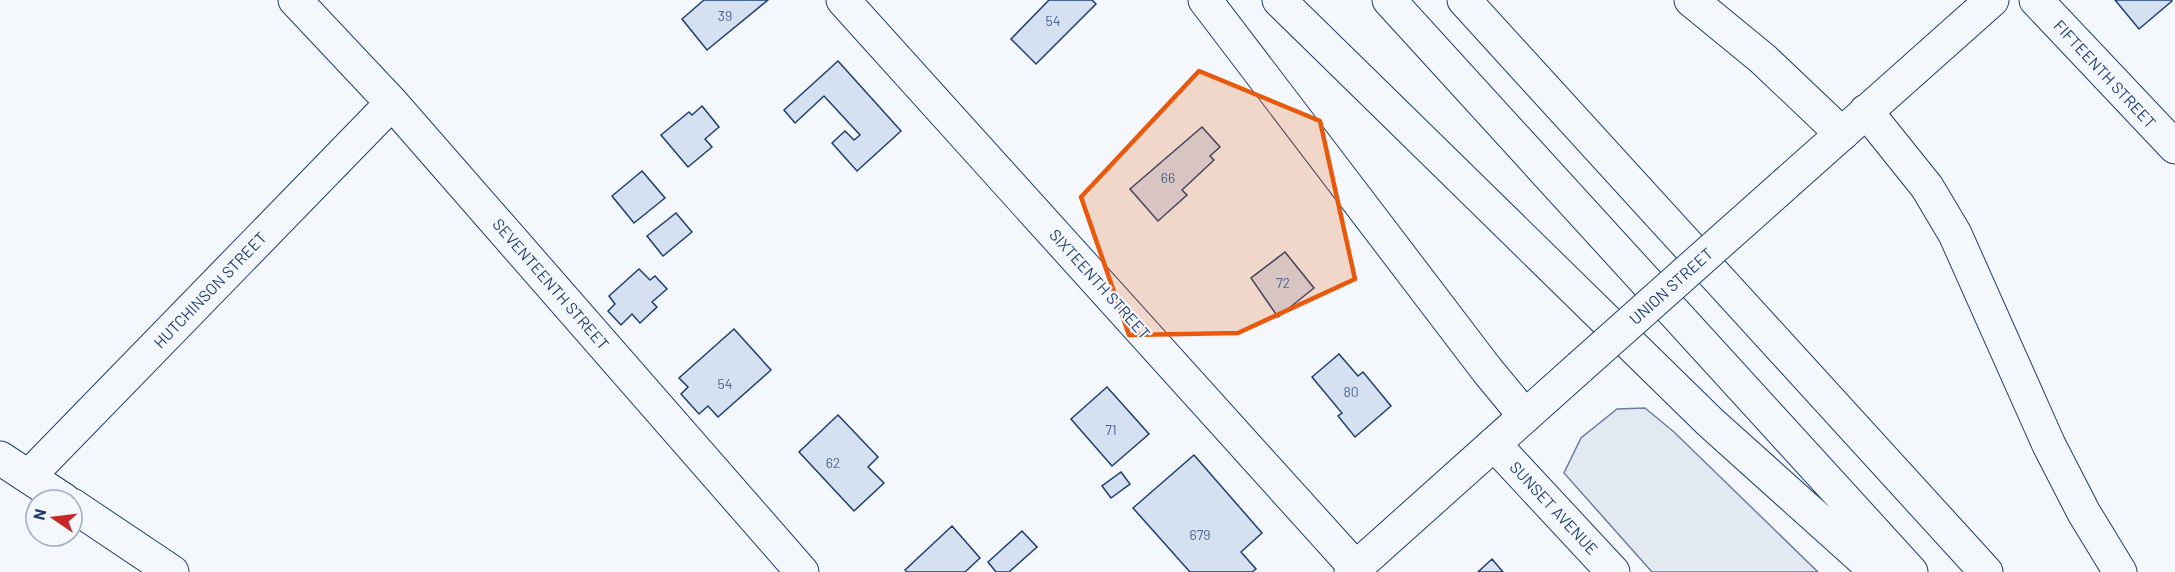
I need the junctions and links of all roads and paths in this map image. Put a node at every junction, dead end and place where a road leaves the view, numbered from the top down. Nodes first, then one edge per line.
1 (295, 0) edge
2 (843, 0) edge
3 (1205, 0) edge
4 (1279, 0) edge
5 (1389, 0) edge
6 (1464, 0) edge
7 (1691, 0) edge
8 (1992, 0) edge
9 (2036, 0) edge
10 (392, 103) junction
11 (1866, 111) junction
12 (1842, 134) junction
13 (2175, 147) edge
14 (1525, 416) junction
15 (1494, 444) junction
16 (0, 458) edge
17 (28, 476) junction
18 (46, 488) edge
19 (84, 513) edge
20 (1599, 567) edge
21 (1354, 570) edge
22 (172, 572) edge
23 (802, 572) edge
24 (1877, 572) edge
25 (1911, 572) edge
26 (1986, 572) edge
27 (2120, 572) edge

1 - 10 main road, SEVENTEENTH STREET
2 - 21 main road, SIXTEENTH STREET
3 - 14 main road
4 - 24 main road
5 - 25 main road
6 - 26 main road
7 - 12 main road
8 - 11 main road, UNION STREET
9 - 13 main road, FIFTEENTH STREET
10 - 17 main road, HUTCHINSON STREET
10 - 23 main road, SEVENTEENTH STREET
11 - 12 main road, UNION STREET
11 - 27 main road
12 - 14 main road, UNION STREET, bridge
14 - 15 main road, UNION STREET
15 - 20 main road, SUNSET AVENUE
15 - 21 main road, UNION STREET
16 - 17 main road
17 - 18 main road
19 - 22 main road

